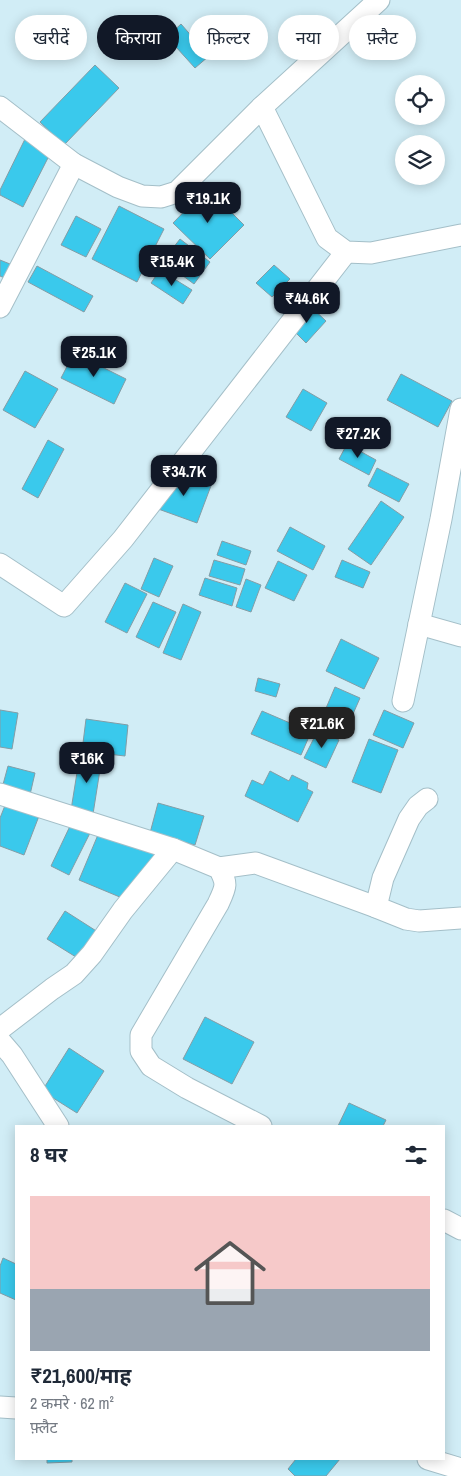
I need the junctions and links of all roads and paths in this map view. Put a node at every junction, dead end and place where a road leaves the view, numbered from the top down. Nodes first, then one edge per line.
1 (379, 0) edge
2 (0, 107) edge
3 (262, 107) junction
4 (74, 164) junction
5 (461, 235) edge
6 (346, 252) junction
7 (0, 307) edge
8 (461, 409) edge
9 (0, 564) edge
10 (419, 624) junction
11 (461, 636) edge
12 (403, 700) dead end
13 (0, 794) edge
14 (427, 799) dead end
15 (173, 849) junction
16 (219, 868) junction
17 (376, 907) junction
18 (461, 918) edge
19 (0, 1029) edge
20 (0, 1041) edge
21 (57, 1125) edge
22 (259, 1125) edge
23 (445, 1221) edge
24 (461, 1229) edge
25 (0, 1406) edge
26 (15, 1408) edge
27 (431, 1460) edge
28 (461, 1469) edge

1 - 3 street
2 - 4 street
3 - 4 street
3 - 6 street
4 - 7 street
5 - 6 street
6 - 9 street
8 - 10 street
10 - 11 street
10 - 12 street
13 - 15 street
14 - 17 street
15 - 16 street
15 - 19 street
16 - 17 street
16 - 22 street
17 - 18 street
20 - 21 street
23 - 24 street
25 - 26 street
27 - 28 street

